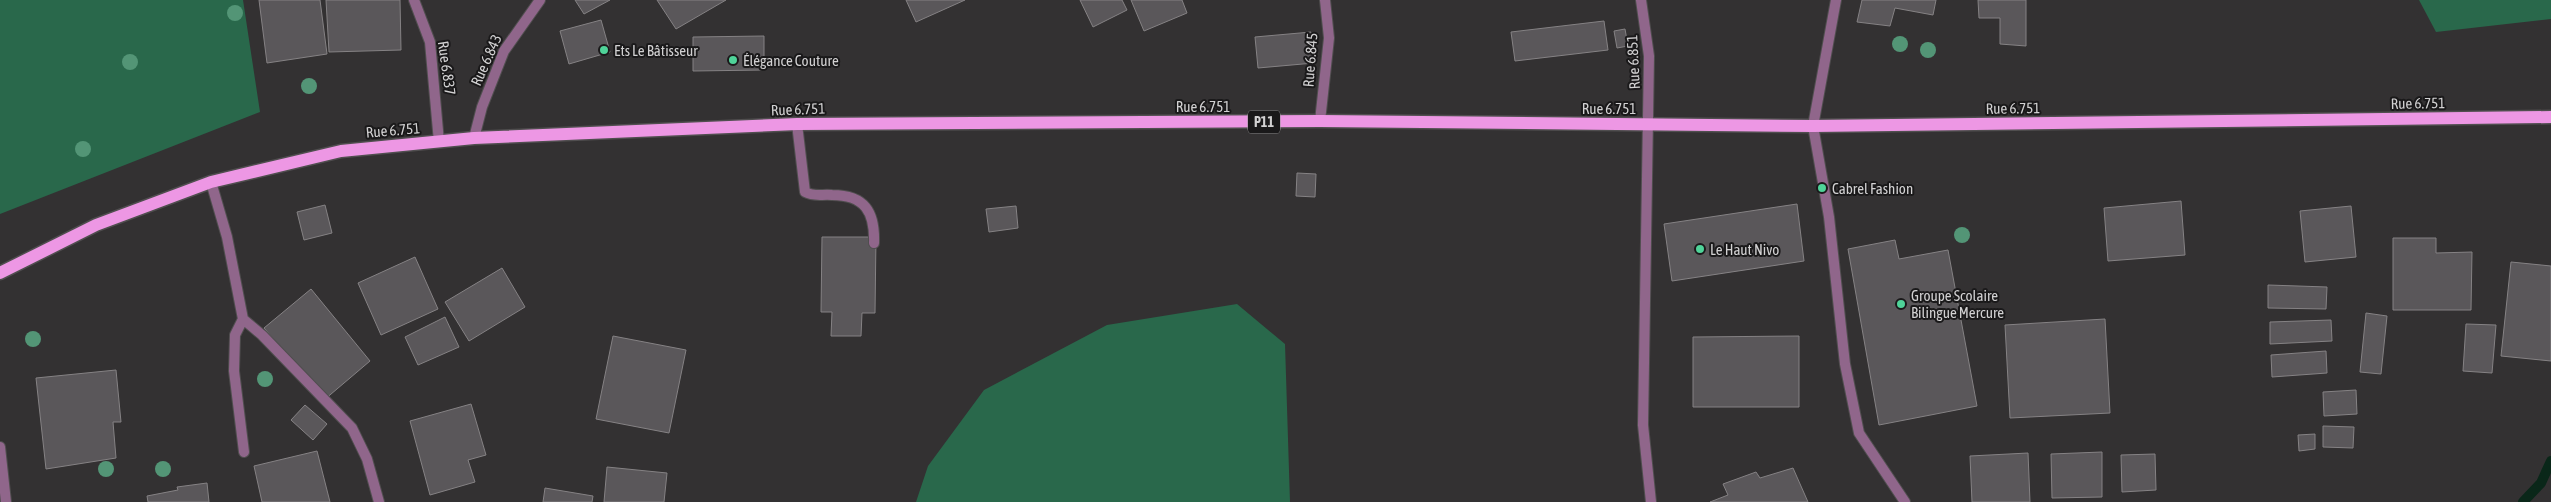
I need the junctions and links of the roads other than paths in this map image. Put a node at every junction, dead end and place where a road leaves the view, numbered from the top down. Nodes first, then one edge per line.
1 (414, 0) edge
2 (540, 0) edge
3 (1325, 0) edge
4 (1641, 0) edge
5 (1836, 0) edge
6 (2551, 117) edge
7 (1320, 121) junction
8 (797, 124) junction
9 (1649, 124) junction
10 (1813, 126) junction
11 (474, 138) junction
12 (439, 142) junction
13 (210, 182) junction
14 (874, 242) dead end
15 (0, 273) edge
16 (243, 319) junction
17 (0, 447) edge
18 (244, 452) dead end
19 (6, 502) edge
20 (379, 502) edge
21 (1651, 502) edge
22 (1905, 502) edge

1 - 12 street, Rue 6.837
2 - 11 street, Rue 6.843
3 - 7 street, Rue 6.845
4 - 9 street, Rue 6.851
5 - 10 street
6 - 10 main road, Rue 6.751 / P11
7 - 8 main road, Rue 6.751 / P11
7 - 9 main road, Rue 6.751 / P11
8 - 11 main road, Rue 6.751 / P11
8 - 14 street
9 - 10 main road, Rue 6.751 / P11
9 - 21 street, Rue 6.851
10 - 22 street
11 - 12 main road, Rue 6.751 / P11
12 - 13 main road, Rue 6.751 / P11
13 - 15 main road, Rue 6.751 / P11
13 - 16 street
16 - 18 street
16 - 20 street
17 - 19 street

